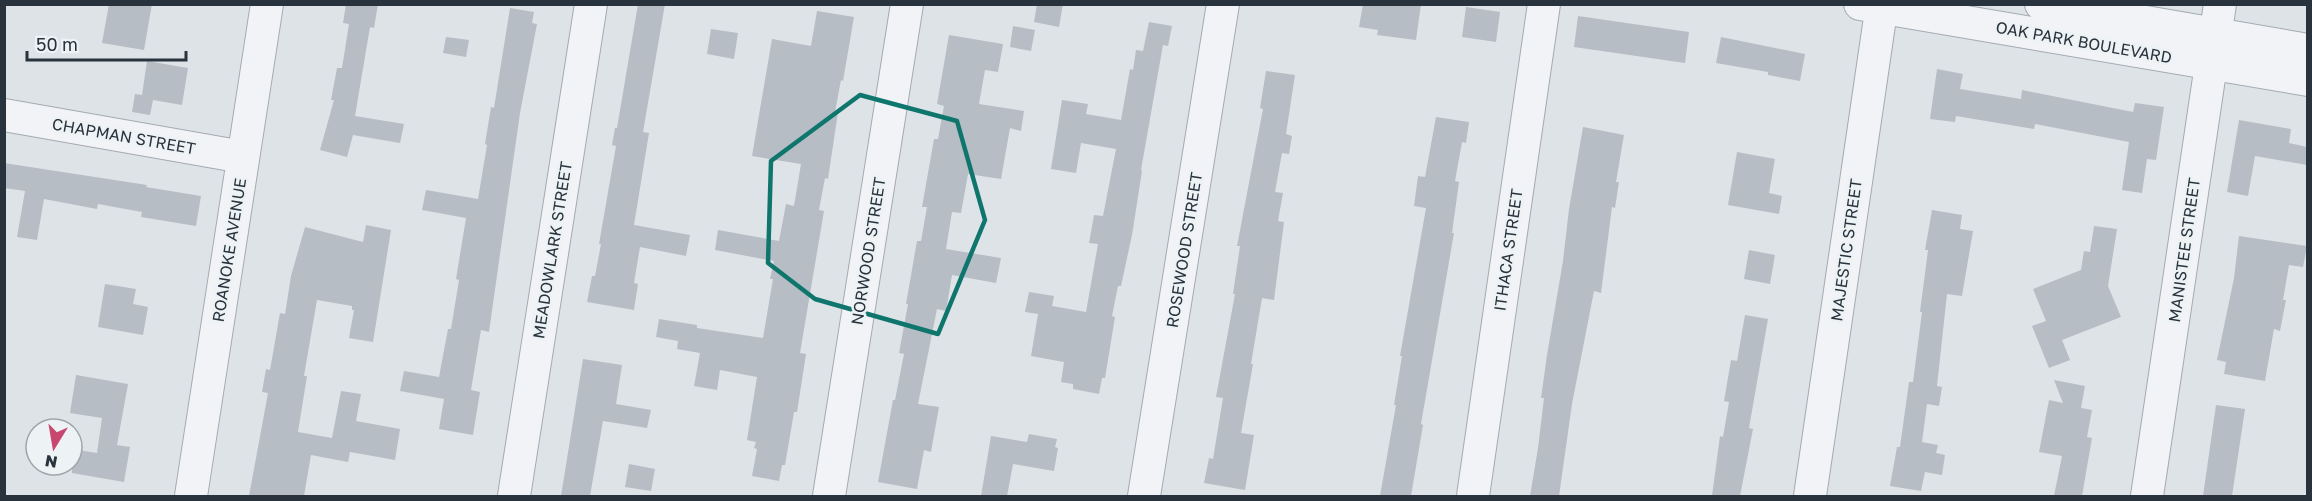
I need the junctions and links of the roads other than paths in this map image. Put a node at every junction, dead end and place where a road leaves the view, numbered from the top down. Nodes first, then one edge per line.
1 (267, 4) edge
2 (591, 4) edge
3 (907, 4) edge
4 (1223, 4) edge
5 (1544, 4) edge
6 (2041, 4) edge
7 (1875, 6) edge
8 (2216, 34) edge
9 (2307, 50) edge
10 (2307, 80) edge
11 (4, 115) edge
12 (243, 156) junction
13 (191, 496) edge
14 (513, 496) edge
15 (829, 496) edge
16 (1144, 496) edge
17 (1473, 496) edge
18 (1810, 496) edge
19 (2147, 496) edge

1 - 12 street, ROANOKE AVENUE
2 - 14 street, MEADOWLARK STREET
3 - 15 street, NORWOOD STREET
4 - 16 street, ROSEWOOD STREET
5 - 17 street, ITHACA STREET
6 - 8 street, OAK PARK BOULEVARD
7 - 8 street, OAK PARK BOULEVARD
7 - 18 street, MAJESTIC STREET
8 - 9 street, OAK PARK BOULEVARD
8 - 10 street, OAK PARK BOULEVARD
8 - 19 street, MANISTEE STREET
11 - 12 street, CHAPMAN STREET
12 - 13 street, ROANOKE AVENUE

